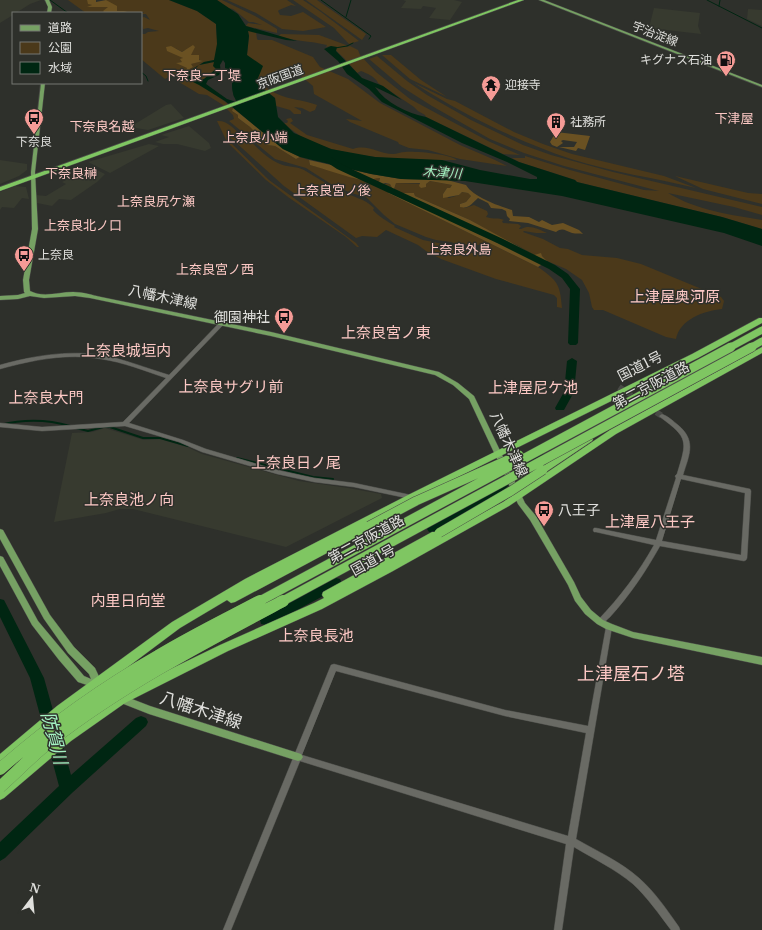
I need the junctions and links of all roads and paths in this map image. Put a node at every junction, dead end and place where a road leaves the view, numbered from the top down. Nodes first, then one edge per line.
1 (47, 0) edge
2 (516, 0) edge
3 (522, 0) edge
4 (540, 0) edge
5 (49, 12) edge
6 (372, 54) junction
7 (43, 84) edge
8 (762, 86) edge
9 (33, 176) junction
10 (0, 186) edge
11 (0, 189) edge
12 (30, 294) junction
13 (0, 298) edge
14 (762, 320) edge
15 (222, 323) junction
16 (762, 330) edge
17 (762, 341) edge
18 (762, 350) edge
19 (0, 367) edge
20 (169, 377) junction
21 (631, 400) junction
22 (632, 411) junction
23 (662, 416) tunnel mouth
24 (125, 424) junction
25 (0, 425) edge
26 (500, 457) junction
27 (678, 476) junction
28 (517, 493) junction
29 (411, 497) junction
30 (596, 530) dead end
31 (0, 532) edge
32 (658, 543) junction
33 (0, 559) edge
34 (600, 622) junction
35 (176, 626) junction
36 (609, 627) junction
37 (271, 628) junction
38 (762, 661) edge
39 (98, 684) junction
40 (121, 699) junction
41 (591, 730) junction
42 (298, 757) junction
43 (0, 761) edge
44 (0, 769) edge
45 (0, 787) edge
46 (0, 794) edge
47 (571, 841) junction
48 (227, 930) edge
49 (558, 930) edge
50 (676, 930) edge

1 - 5 main road
2 - 6 highway, 京阪国道
3 - 6 highway, 京阪国道
4 - 8 main road, 宇治淀線
6 - 9 highway, 京阪国道
7 - 9 main road
9 - 10 highway, 京阪国道
9 - 11 highway, 京阪国道
9 - 12 main road
12 - 13 main road, 八幡木津線
12 - 15 main road, 八幡木津線
14 - 26 highway, 国道1号
15 - 20 street
15 - 26 main road, 八幡木津線
16 - 21 highway, 第二京阪道路, bridge
17 - 22 highway, 第二京阪道路, bridge
18 - 28 highway, 国道1号
19 - 20 street
20 - 24 street
21 - 35 highway, bridge
21 - 44 highway, 第二京阪道路, bridge
22 - 37 highway, bridge
22 - 45 highway, 第二京阪道路, bridge
23 - 27 street
24 - 25 street
24 - 29 street
26 - 28 main road, 八幡木津線, bridge
26 - 29 highway, 国道1号
27 - 32 street
27 - 32 street
28 - 34 main road, 八幡木津線
28 - 37 highway, 国道1号
29 - 35 highway, 国道1号
30 - 32 street
31 - 39 main road, 八幡木津線
32 - 34 street
33 - 39 main road, 八幡木津線
34 - 36 main road, 八幡木津線
35 - 39 highway, 国道1号
36 - 38 main road, 八幡木津線
36 - 41 street
37 - 40 highway, 国道1号
39 - 40 main road, 八幡木津線
39 - 43 highway, 国道1号
40 - 42 main road, 八幡木津線
40 - 46 highway, 国道1号
41 - 42 street
41 - 47 street
42 - 47 street
42 - 48 street
47 - 49 street
47 - 50 street

